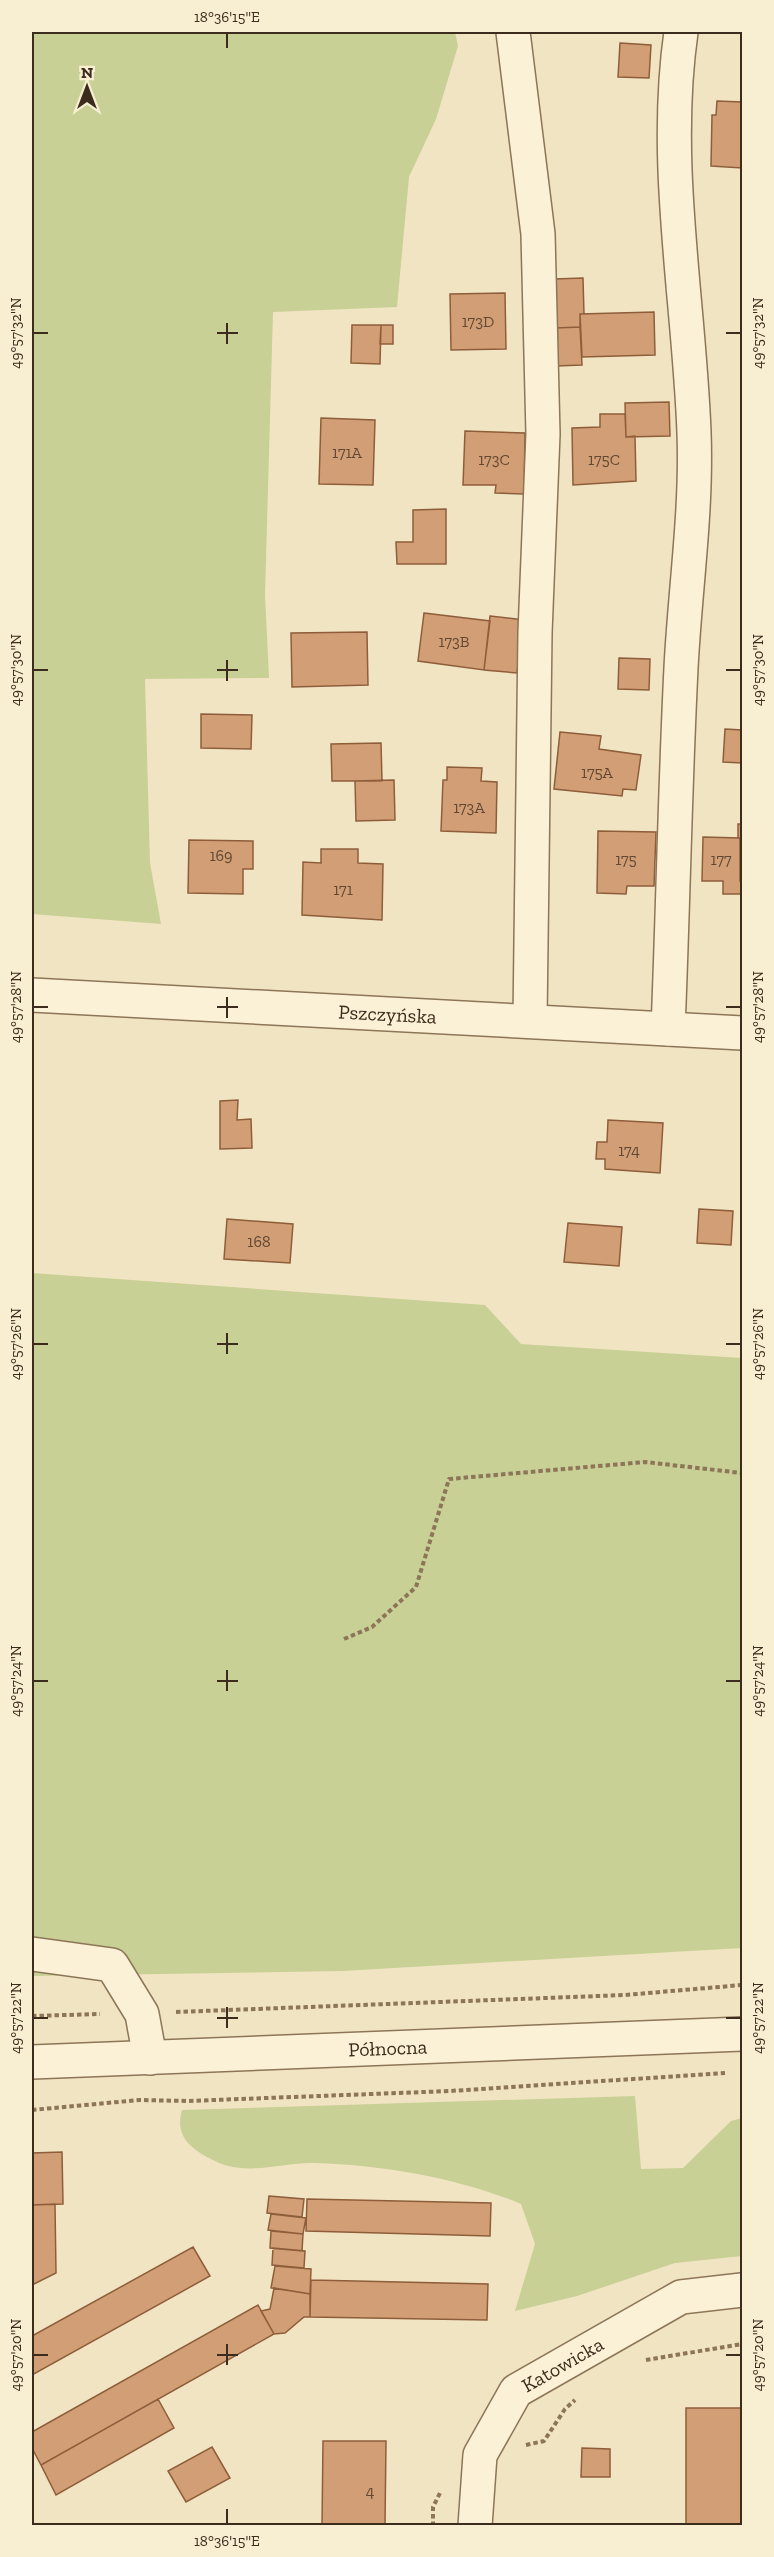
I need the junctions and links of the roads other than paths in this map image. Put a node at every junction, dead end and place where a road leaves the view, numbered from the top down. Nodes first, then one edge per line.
1 (513, 32) edge
2 (681, 32) edge
3 (32, 994) edge
4 (530, 1020) junction
5 (668, 1029) junction
6 (742, 1033) edge
7 (32, 1954) edge
8 (742, 2034) edge
9 (150, 2058) junction
10 (32, 2062) edge
11 (742, 2290) edge
12 (475, 2526) edge

1 - 4 street
2 - 5 street
3 - 4 street, Pszczyńska
4 - 5 street, Pszczyńska
5 - 6 street, Pszczyńska
7 - 9 street
8 - 9 street, Północna
9 - 10 street, Północna
11 - 12 street, Katowicka

